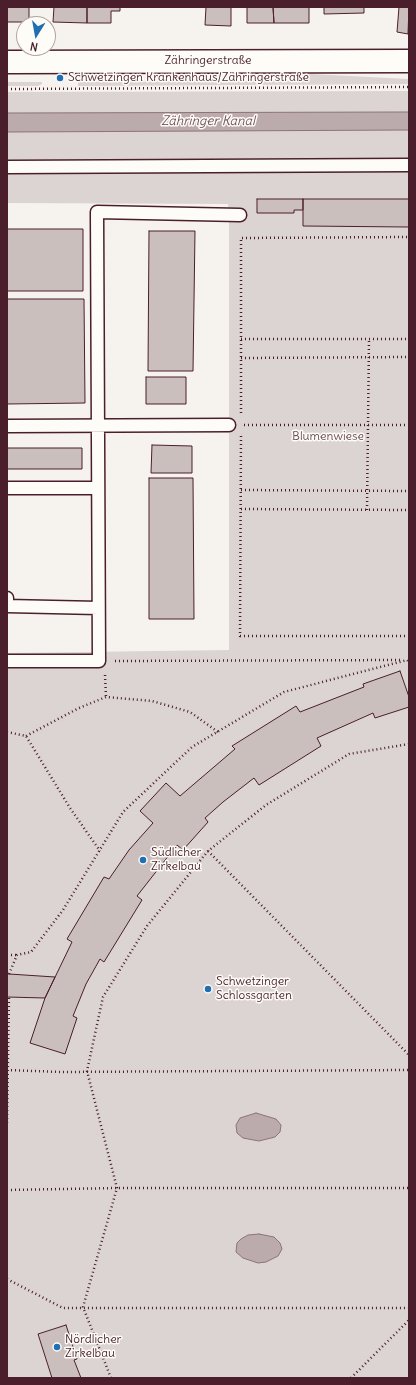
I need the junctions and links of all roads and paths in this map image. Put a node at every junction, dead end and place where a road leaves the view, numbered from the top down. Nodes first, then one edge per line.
1 (409, 61) edge
2 (7, 62) edge
3 (409, 87) edge
4 (7, 89) edge
5 (409, 165) edge
6 (7, 167) edge
7 (240, 215) dead end
8 (409, 237) edge
9 (241, 339) junction
10 (369, 339) junction
11 (409, 339) edge
12 (409, 356) edge
13 (369, 357) junction
14 (241, 358) junction
15 (97, 425) junction
16 (229, 425) joint
17 (241, 425) junction
18 (368, 425) junction
19 (409, 425) edge
20 (7, 426) edge
21 (7, 488) edge
22 (97, 488) junction
23 (240, 490) junction
24 (368, 490) junction
25 (409, 491) edge
26 (240, 509) junction
27 (367, 510) junction
28 (409, 510) edge
29 (7, 598) edge
30 (98, 608) junction
31 (409, 636) edge
32 (7, 661) edge
33 (102, 661) junction
34 (408, 661) edge
35 (106, 697) junction
36 (7, 732) edge
37 (218, 732) junction
38 (26, 736) junction
39 (409, 744) edge
40 (100, 850) junction
41 (208, 851) junction
42 (7, 955) edge
43 (17, 956) junction
44 (9, 974) dead end
45 (9, 997) dead end
46 (409, 1056) edge
47 (7, 1070) edge
48 (409, 1070) edge
49 (87, 1071) junction
50 (7, 1122) edge
51 (117, 1188) junction
52 (409, 1188) edge
53 (7, 1190) edge
54 (7, 1279) edge
55 (84, 1307) junction
56 (409, 1308) edge
57 (409, 1320) edge
58 (111, 1378) edge
59 (352, 1378) edge

1 - 2 main road, Zähringerstraße
3 - 4 path
5 - 6 lane
7 - 15 lane
8 - 9 path
9 - 10 path
9 - 14 path
10 - 11 path
10 - 13 path
12 - 13 path
13 - 14 path
13 - 18 path
14 - 17 path
15 - 16 lane
15 - 20 lane
15 - 22 lane
16 - 17 path
17 - 18 path
17 - 23 path
18 - 19 path
18 - 24 path
21 - 22 lane
22 - 30 lane
23 - 24 path
23 - 26 path
24 - 25 path
24 - 27 path
26 - 27 path
26 - 31 path
27 - 28 path
29 - 30 lane
30 - 33 lane
32 - 33 lane
33 - 34 path
33 - 35 path
34 - 37 path
35 - 37 path
35 - 38 path
36 - 38 path
37 - 40 path
38 - 40 path
39 - 41 path
40 - 43 path
41 - 46 path
41 - 49 path
42 - 43 path
43 - 44 path
45 - 47 path
47 - 49 path
47 - 50 path
48 - 49 path
49 - 51 path
51 - 52 path
51 - 53 path
51 - 55 path
54 - 55 path
55 - 56 path
55 - 58 path
57 - 59 path

